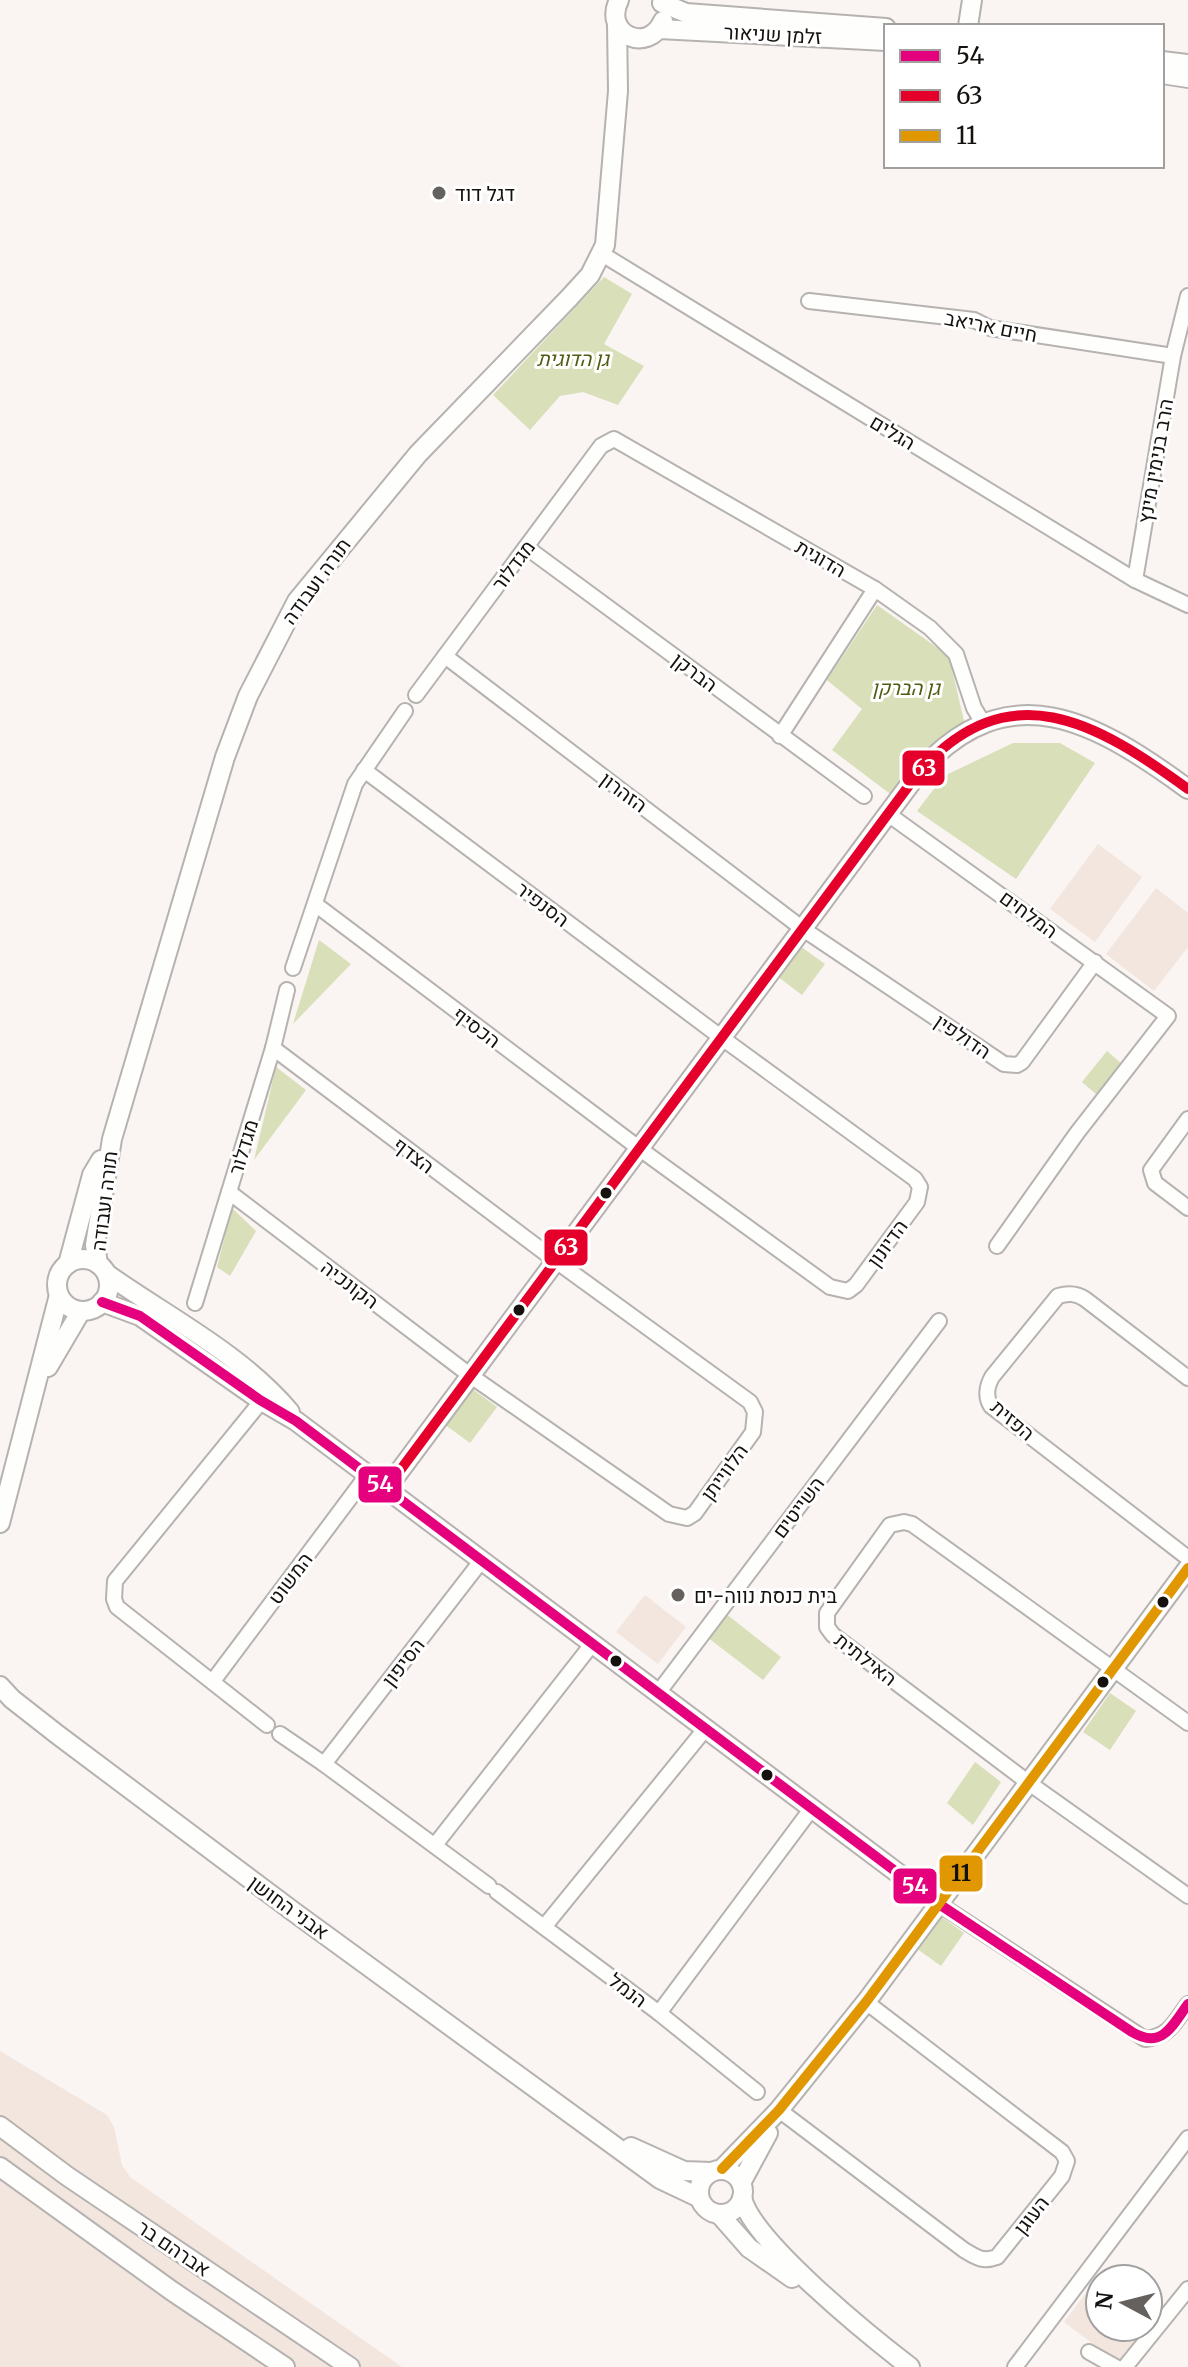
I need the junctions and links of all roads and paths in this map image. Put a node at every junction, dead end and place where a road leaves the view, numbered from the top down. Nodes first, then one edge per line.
1 (619, 0) edge
2 (972, 0) edge
3 (661, 2) edge
4 (617, 24) junction
5 (968, 24) edge
6 (884, 28) edge
7 (659, 29) junction
8 (633, 38) junction
9 (884, 41) edge
10 (1164, 61) edge
11 (1188, 64) edge
12 (1164, 74) edge
13 (1188, 78) edge
14 (618, 91) junction
15 (602, 254) junction
16 (1188, 298) edge
17 (809, 301) dead end
18 (1173, 356) junction
19 (614, 439) joint
20 (526, 547) junction
21 (1135, 580) junction
22 (875, 589) junction
23 (1188, 605) edge
24 (445, 656) junction
25 (416, 695) dead end
26 (405, 711) dead end
27 (982, 721) junction
28 (780, 736) junction
29 (364, 770) junction
30 (1188, 789) edge
31 (864, 796) dead end
32 (888, 814) junction
33 (315, 904) junction
34 (803, 929) junction
35 (1095, 962) junction
36 (293, 968) dead end
37 (287, 990) dead end
38 (722, 1038) junction
39 (273, 1048) junction
40 (1188, 1119) edge
41 (112, 1139) junction
42 (640, 1149) junction
43 (229, 1192) junction
44 (1188, 1208) edge
45 (997, 1246) dead end
46 (556, 1261) junction
47 (68, 1264) junction
48 (102, 1269) junction
49 (59, 1295) junction
50 (102, 1302) junction
51 (195, 1303) dead end
52 (81, 1311) junction
53 (939, 1321) dead end
54 (471, 1376) junction
55 (1188, 1378) edge
56 (35, 1391) junction
57 (265, 1395) junction
58 (368, 1474) junction
59 (387, 1488) junction
60 (0, 1523) edge
61 (1188, 1558) edge
62 (482, 1560) junction
63 (1188, 1568) edge
64 (593, 1643) junction
65 (1113, 1670) junction
66 (213, 1681) junction
67 (0, 1686) edge
68 (658, 1693) junction
69 (1188, 1723) edge
70 (267, 1725) dead end
71 (706, 1728) junction
72 (280, 1734) dead end
73 (324, 1764) junction
74 (1029, 1783) junction
75 (812, 1808) junction
76 (435, 1845) junction
77 (1188, 1896) edge
78 (939, 1904) junction
79 (544, 1927) junction
80 (866, 2002) junction
81 (1188, 2004) edge
82 (659, 2013) junction
83 (757, 2092) dead end
84 (779, 2110) junction
85 (582, 2122) junction
86 (0, 2126) edge
87 (1188, 2138) edge
88 (0, 2167) edge
89 (716, 2170) junction
90 (742, 2190) junction
91 (698, 2197) junction
92 (720, 2215) junction
93 (1188, 2289) edge
94 (850, 2318) junction
95 (1089, 2352) dead end
96 (282, 2366) edge
97 (350, 2367) edge
98 (910, 2367) edge
99 (1015, 2367) edge
100 (1116, 2367) edge
101 (1125, 2367) edge

1 - 4 street, תורה ועבודה
2 - 5 street
3 - 6 street, זלמן שניאור
3 - 7 street
4 - 8 street
4 - 14 street, תורה ועבודה
7 - 8 street
7 - 9 street, זלמן שניאור
8 - 14 street, תורה ועבודה
10 - 11 street
12 - 13 street
14 - 15 street, תורה ועבודה
15 - 21 street, הגלים
15 - 41 street, תורה ועבודה
16 - 18 street, הרב בנימין מינץ
17 - 18 street, חיים אריאב
18 - 21 street, הרב בנימין מינץ
19 - 20 street, מגדלור
19 - 22 street, הדוגית
20 - 24 street, מגדלור
20 - 28 street, הברקן
21 - 23 street, הגלים
22 - 27 street, הדוגית
22 - 28 street
24 - 25 street, מגדלור
24 - 34 street, הזהרון
26 - 29 street
27 - 30 street
27 - 32 street
28 - 31 street, הברקן
29 - 33 street
29 - 38 street, הסנפיר
32 - 34 street
32 - 35 street, המלחים
33 - 36 street
33 - 42 street, הכסיף
34 - 35 street, הדולפין
34 - 38 street
35 - 45 street, המלחים
37 - 39 street, מגדלור
38 - 42 street
38 - 42 street, הדיונון
39 - 43 street, מגדלור
39 - 46 street, הצדף
40 - 44 street
41 - 47 street, תורה ועבודה
41 - 48 street, תורה ועבודה
42 - 46 street
43 - 51 street, מגדלור
43 - 54 street, הקונכיה
46 - 54 street
46 - 54 street, הלווייתן
47 - 48 street
47 - 49 street
48 - 50 street
48 - 57 street
49 - 52 street
49 - 56 street
50 - 52 street
50 - 57 street
52 - 56 street
53 - 68 street, השייטים
54 - 59 street
55 - 61 street, הפזית
56 - 60 street
57 - 58 street
57 - 66 street
58 - 59 street
58 - 66 street, המשוט
59 - 62 street
62 - 64 street
62 - 73 street, הסיפון
63 - 65 street
64 - 68 street
64 - 76 street
65 - 69 street
65 - 74 street
65 - 74 street, האילתית
66 - 70 street
67 - 85 street, אבני החושן
68 - 71 street
71 - 75 street
71 - 79 street
72 - 73 street, הנמל
73 - 76 street, הנמל
74 - 77 street
74 - 78 street
75 - 78 street
75 - 82 street
76 - 79 street, הנמל
78 - 80 street
78 - 81 street
79 - 82 street, הנמל
80 - 84 street
80 - 84 street, העוגן
82 - 83 street, הנמל
84 - 89 street
84 - 90 street
85 - 89 street, אבני החושן
85 - 91 street, אבני החושן
86 - 97 street, אברהם בר
87 - 99 street
88 - 96 street, אברהם בר
89 - 90 street
89 - 91 street
90 - 92 street
90 - 94 street
91 - 92 street
92 - 94 street
93 - 101 street
94 - 98 street
95 - 100 street

